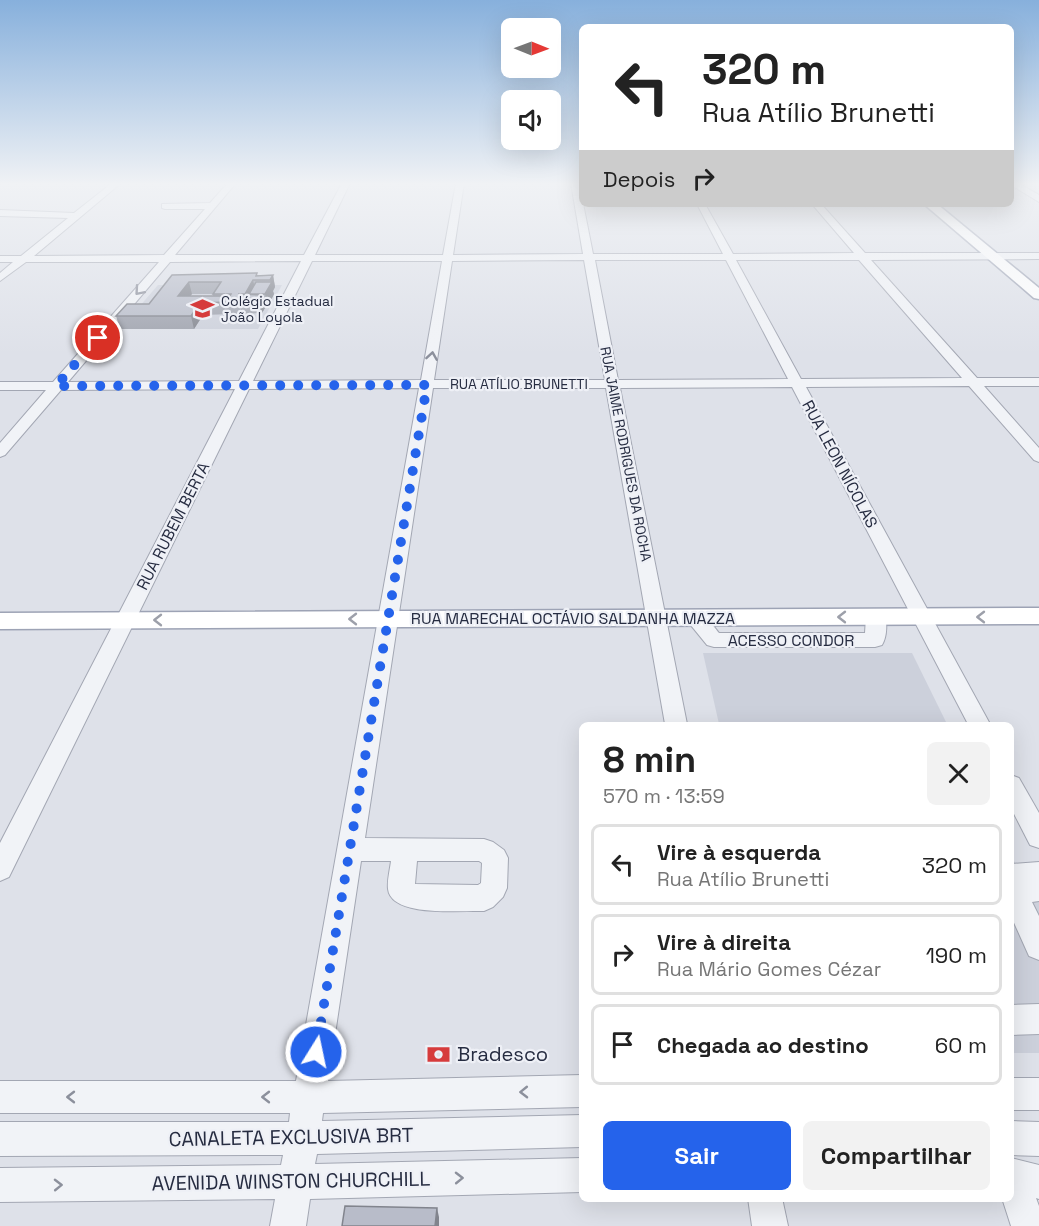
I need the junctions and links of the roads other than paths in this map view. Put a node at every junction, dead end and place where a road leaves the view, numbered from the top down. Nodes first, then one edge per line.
1 (47, 240) edge
2 (182, 240) edge
3 (317, 240) edge
4 (451, 240) edge
5 (586, 240) edge
6 (720, 240) edge
7 (849, 240) edge
8 (974, 240) edge
9 (863, 256) junction
10 (993, 256) junction
11 (1039, 256) edge
12 (589, 257) junction
13 (729, 257) junction
14 (166, 258) junction
15 (308, 258) junction
16 (448, 258) junction
17 (0, 259) edge
18 (24, 259) junction
19 (0, 278) edge
20 (1039, 295) edge
21 (974, 382) junction
22 (1039, 382) edge
23 (796, 383) junction
24 (612, 384) junction
25 (244, 385) junction
26 (427, 385) junction
27 (0, 386) edge
28 (56, 386) junction
29 (0, 452) edge
30 (1039, 457) edge
31 (1039, 616) edge
32 (876, 617) junction
33 (921, 617) junction
34 (657, 618) junction
35 (695, 618) junction
36 (388, 619) junction
37 (126, 620) junction
38 (0, 621) edge
39 (676, 722) edge
40 (978, 722) edge
41 (1014, 791) edge
42 (1039, 837) edge
43 (350, 849) junction
44 (405, 850) dead end
45 (0, 869) edge
46 (1039, 874) edge
47 (1018, 885) edge
48 (1039, 946) edge
49 (1039, 1019) edge
50 (1014, 1020) edge
51 (579, 1091) edge
52 (1014, 1094) edge
53 (1039, 1094) edge
54 (0, 1097) edge
55 (309, 1097) junction
56 (579, 1131) edge
57 (302, 1138) junction
58 (1014, 1138) edge
59 (0, 1139) edge
60 (1039, 1139) edge
61 (579, 1175) edge
62 (1014, 1176) edge
63 (296, 1182) junction
64 (1039, 1182) edge
65 (1014, 1184) edge
66 (0, 1185) edge
67 (766, 1202) edge
68 (288, 1226) edge
69 (770, 1226) edge
70 (1029, 1226) edge

1 - 18 street
2 - 14 street
3 - 15 street, RUA RUBEM BERTA
4 - 16 street
5 - 12 street, RUA JAIME RODRIGUES DA ROCHA
6 - 13 street, RUA LEON NÍCOLAS
7 - 9 street
8 - 10 main road
9 - 10 street
9 - 13 street
9 - 21 street
10 - 11 street
10 - 20 main road
12 - 13 street
12 - 16 street
12 - 24 street, RUA JAIME RODRIGUES DA ROCHA
13 - 23 street, RUA LEON NÍCOLAS
14 - 15 street
14 - 18 street
14 -> 28 street
15 - 16 street
15 - 25 street, RUA RUBEM BERTA
26 -> 16 street
17 - 18 street
18 - 19 street
21 - 22 street, RUA ATÍLIO BRUNETTI
21 - 23 street, RUA ATÍLIO BRUNETTI
21 - 30 street
23 - 24 street, RUA ATÍLIO BRUNETTI
23 - 33 street, RUA LEON NÍCOLAS
24 - 26 street, RUA ATÍLIO BRUNETTI
24 - 34 street, RUA JAIME RODRIGUES DA ROCHA
25 - 26 street, RUA ATÍLIO BRUNETTI
25 - 28 street, RUA ATÍLIO BRUNETTI
25 - 37 street, RUA RUBEM BERTA
26 - 36 street
27 - 28 street, RUA ATÍLIO BRUNETTI
28 - 29 street
31 -> 33 main road, RUA MARECHAL OCTÁVIO SALDANHA MAZZA
32 - 33 main road, RUA MARECHAL OCTÁVIO SALDANHA MAZZA
32 -> 35 main road, RUA MARECHAL OCTÁVIO SALDANHA MAZZA
32 - 35 street, ACESSO CONDOR
33 - 40 street, RUA LEON NÍCOLAS
34 - 35 main road, RUA MARECHAL OCTÁVIO SALDANHA MAZZA
34 - 36 main road, RUA MARECHAL OCTÁVIO SALDANHA MAZZA
34 - 39 street, RUA JAIME RODRIGUES DA ROCHA
36 -> 37 main road, RUA MARECHAL OCTÁVIO SALDANHA MAZZA
36 - 43 street
37 - 38 main road, RUA MARECHAL OCTÁVIO SALDANHA MAZZA
37 - 45 street, RUA RUBEM BERTA
41 - 42 street
43 - 44 street
43 - 55 street
46 - 47 street
47 - 48 street
49 - 50 street
51 -> 55 street
52 - 53 street
55 -> 54 street
55 - 57 street
56 - 57 street, CANALETA EXCLUSIVA BRT
57 - 59 street, CANALETA EXCLUSIVA BRT
57 - 63 street
58 - 60 street
63 -> 61 street, AVENIDA WINSTON CHURCHILL
62 - 64 street
66 -> 63 street, AVENIDA WINSTON CHURCHILL
63 - 68 street
65 - 70 street
67 - 69 street

